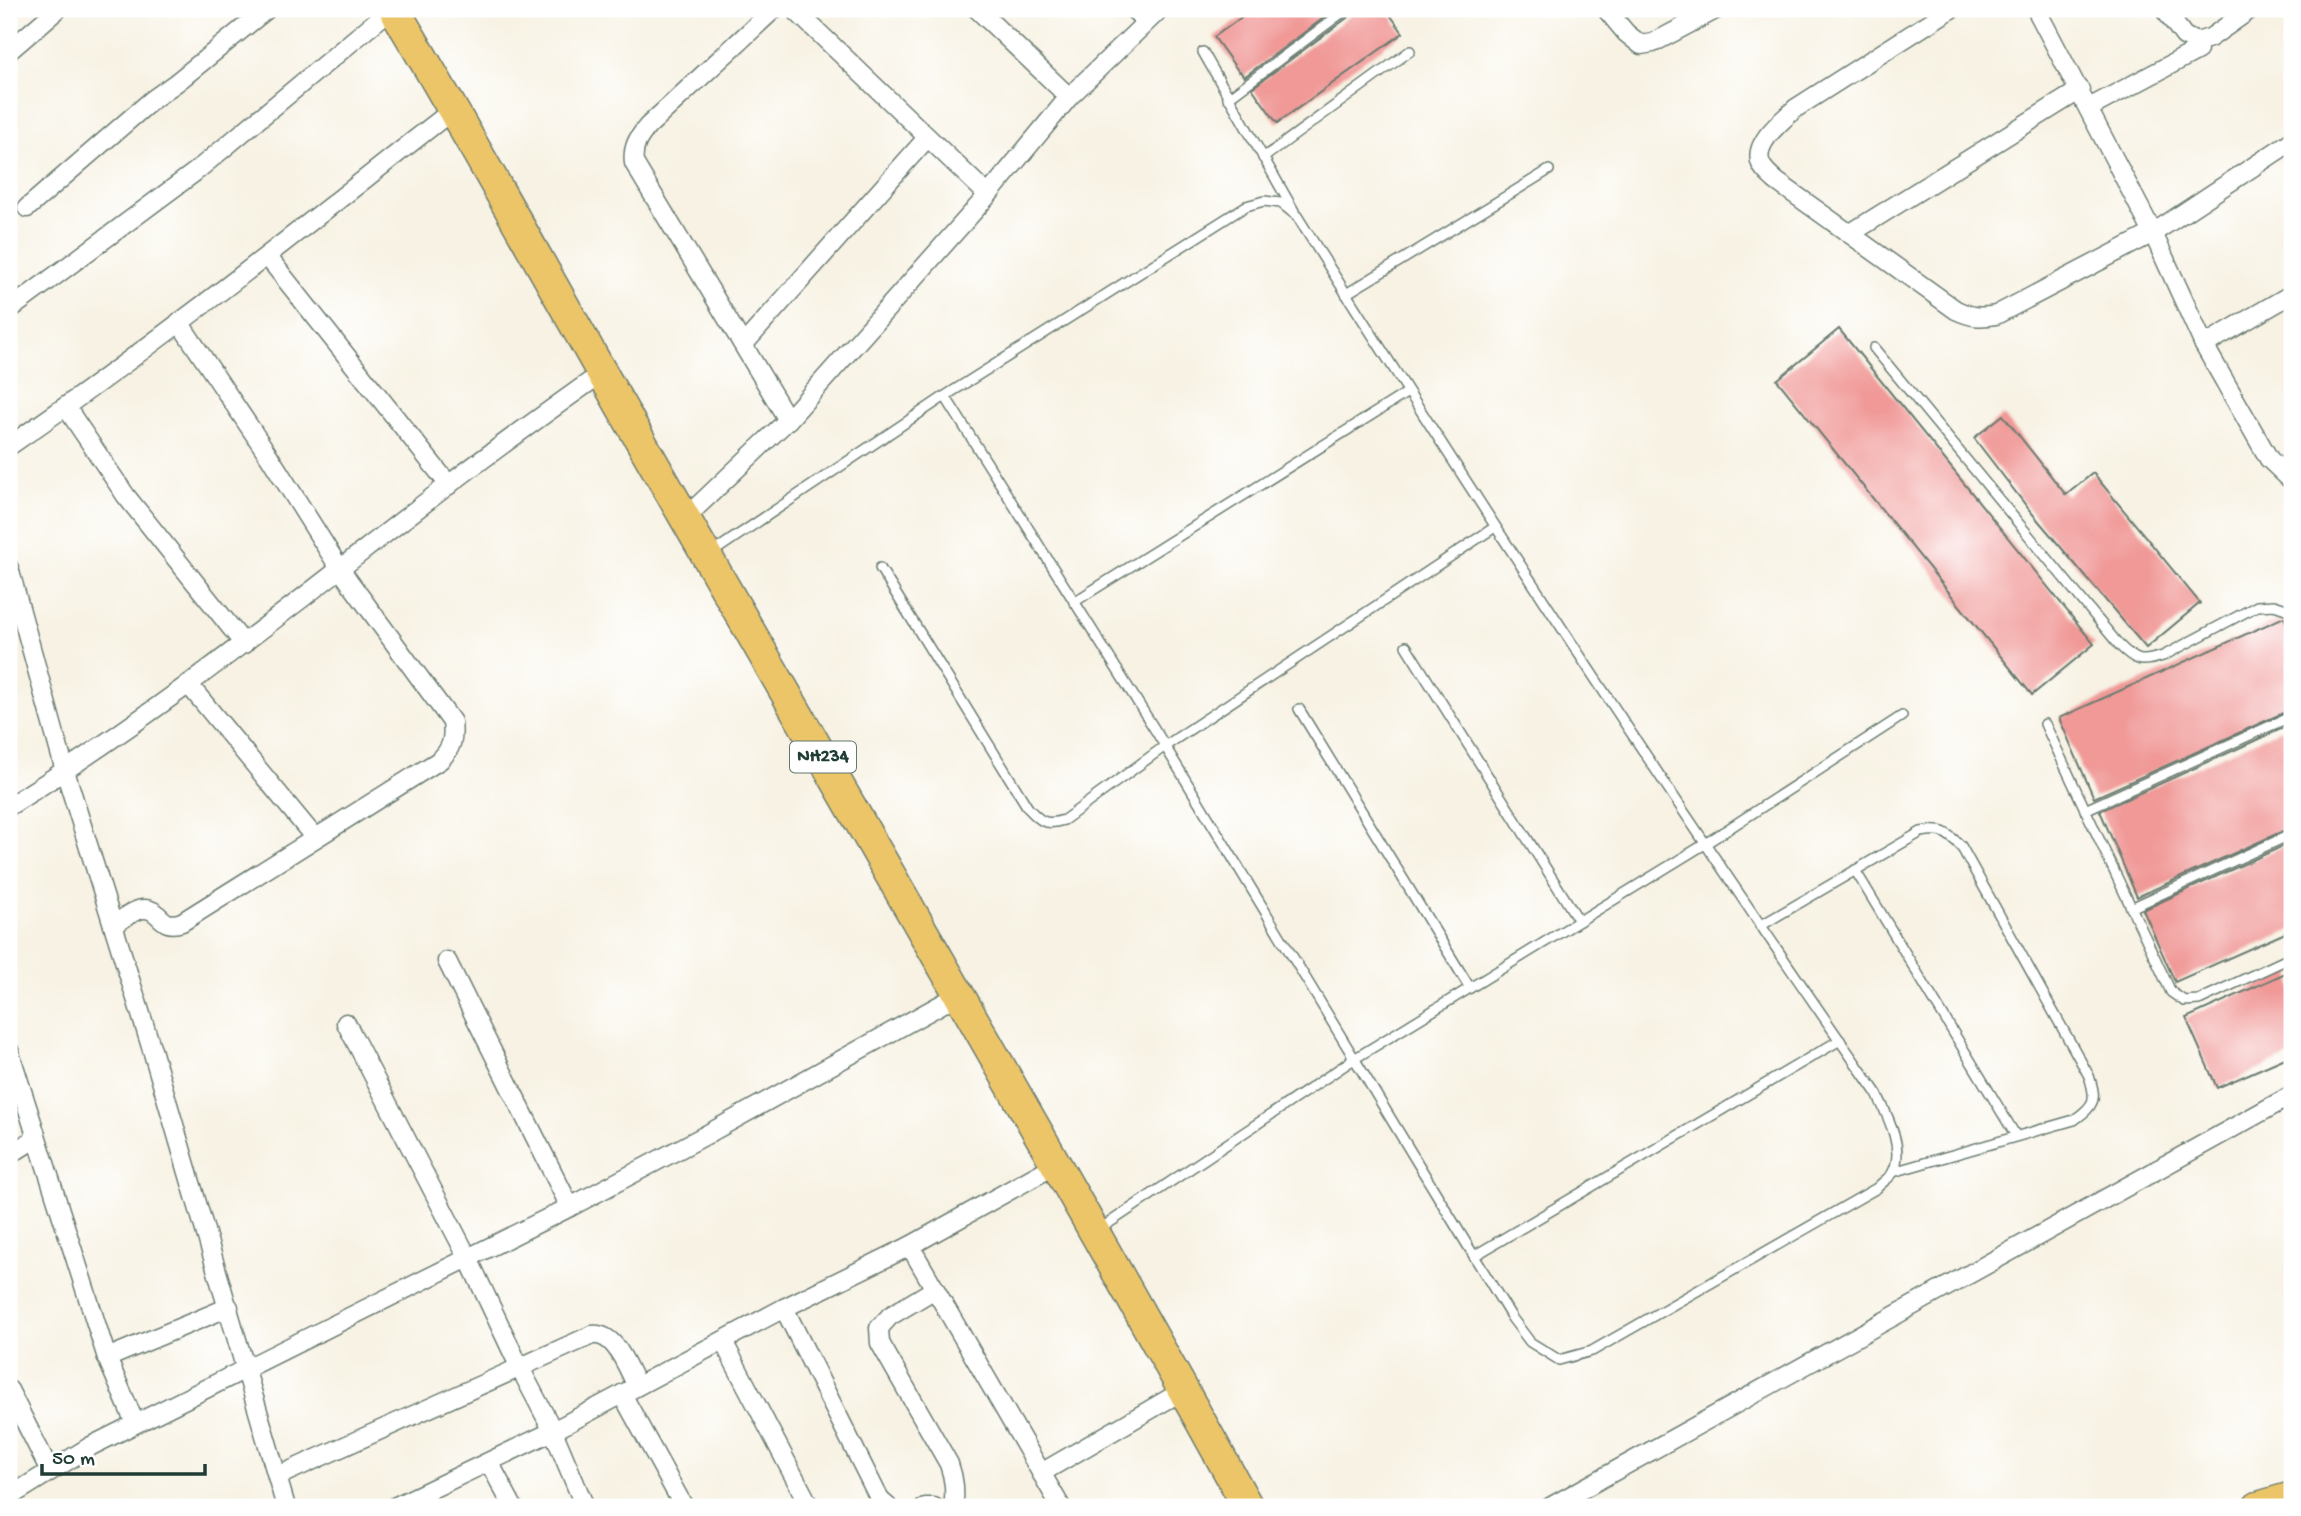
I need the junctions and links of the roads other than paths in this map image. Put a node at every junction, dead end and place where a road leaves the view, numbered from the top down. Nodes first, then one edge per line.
1 (58, 9) edge
2 (267, 9) edge
3 (393, 9) edge
4 (774, 9) edge
5 (794, 9) edge
6 (977, 9) edge
7 (1160, 9) edge
8 (1347, 9) edge
9 (1606, 9) edge
10 (1717, 9) edge
11 (1951, 9) edge
12 (2036, 9) edge
13 (2165, 9) edge
14 (2251, 9) edge
15 (1140, 15) edge
16 (2198, 50) dead end
17 (9, 51) edge
18 (1410, 51) dead end
19 (1203, 52) dead end
20 (2080, 90) junction
21 (1069, 97) junction
22 (1228, 98) junction
23 (2089, 108) junction
24 (454, 109) junction
25 (927, 138) junction
26 (2292, 141) edge
27 (1262, 158) junction
28 (1549, 170) dead end
29 (988, 195) junction
30 (27, 208) dead end
31 (1297, 216) junction
32 (1851, 233) junction
33 (2153, 233) junction
34 (267, 256) junction
35 (1346, 294) junction
36 (2292, 294) edge
37 (9, 310) edge
38 (178, 322) junction
39 (744, 344) junction
40 (2204, 345) junction
41 (1874, 348) dead end
42 (602, 373) junction
43 (1408, 392) junction
44 (944, 396) junction
45 (66, 407) junction
46 (788, 420) junction
47 (9, 446) edge
48 (2292, 481) edge
49 (449, 485) junction
50 (685, 518) junction
51 (1495, 527) junction
52 (708, 556) junction
53 (9, 568) edge
54 (880, 568) dead end
55 (340, 569) junction
56 (1074, 602) junction
57 (2292, 611) edge
58 (244, 644) junction
59 (1406, 646) dead end
60 (189, 685) junction
61 (1299, 709) dead end
62 (1902, 716) dead end
63 (2292, 716) edge
64 (2045, 724) dead end
65 (1165, 746) junction
66 (65, 771) junction
67 (9, 806) edge
68 (2085, 810) junction
69 (2292, 834) edge
70 (314, 838) junction
71 (1705, 844) junction
72 (1855, 870) junction
73 (2131, 908) junction
74 (1580, 921) junction
75 (113, 925) junction
76 (1760, 926) junction
77 (2292, 957) edge
78 (447, 961) dead end
79 (1470, 988) junction
80 (960, 994) junction
81 (346, 1023) dead end
82 (1840, 1040) junction
83 (9, 1050) edge
84 (1354, 1059) junction
85 (2292, 1095) edge
86 (2017, 1136) junction
87 (36, 1138) junction
88 (9, 1154) edge
89 (1057, 1164) junction
90 (1893, 1172) junction
91 (570, 1207) junction
92 (1096, 1232) junction
93 (910, 1246) junction
94 (1474, 1256) junction
95 (468, 1258) junction
96 (934, 1289) junction
97 (229, 1307) junction
98 (784, 1308) junction
99 (723, 1341) junction
100 (107, 1358) junction
101 (519, 1366) junction
102 (246, 1370) junction
103 (9, 1390) edge
104 (629, 1390) junction
105 (1184, 1390) junction
106 (135, 1423) junction
107 (553, 1431) junction
108 (489, 1462) junction
109 (50, 1471) junction
110 (1041, 1473) junction
111 (278, 1476) junction
112 (9, 1497) edge
113 (2292, 1497) edge
114 (286, 1507) edge
115 (394, 1507) edge
116 (513, 1507) edge
117 (584, 1507) edge
118 (684, 1507) edge
119 (810, 1507) edge
120 (888, 1507) edge
121 (925, 1507) edge
122 (934, 1507) edge
123 (953, 1507) edge
124 (1061, 1507) edge
125 (1248, 1507) edge
126 (1550, 1507) edge
127 (2258, 1507) edge

1 - 17 street
2 - 30 street
3 - 24 highway, NH234
3 - 37 street
4 - 39 street
5 - 25 street
6 - 21 street
7 - 15 street
8 - 22 lane
9 - 10 street
11 - 32 street
12 - 20 street
13 - 14 street
15 - 21 street
16 - 23 street
18 - 27 lane
19 - 22 lane
20 - 23 street
20 - 32 street
21 - 29 street
22 - 27 lane
23 - 33 street
24 - 34 street
24 - 42 highway, NH234
25 - 29 street
25 - 39 street
26 - 33 street
27 - 31 lane
28 - 35 lane
29 - 46 street
31 - 35 lane
31 - 44 lane
32 - 33 street
33 - 40 street
34 - 38 street
34 - 49 street
35 - 43 lane
36 - 40 street
38 - 45 street
38 - 55 street
39 - 46 street
40 - 48 street
41 - 57 lane
42 - 49 street
42 - 50 highway, NH234
43 - 51 lane
43 - 56 lane
44 - 52 lane
44 - 56 lane
45 - 47 street
45 - 58 street
46 - 50 street
49 - 55 street
50 - 52 highway, NH234
51 - 65 lane
51 - 71 lane
52 - 80 highway, NH234
53 - 66 street
54 - 65 lane
55 - 58 street
55 - 70 street
56 - 65 lane
58 - 60 street
59 - 74 lane
60 - 66 street
60 - 70 street
61 - 79 lane
62 - 71 lane
63 - 68 lane
64 - 68 lane
65 - 84 lane
66 - 67 street
66 - 75 street
68 - 73 lane
69 - 73 lane
70 - 75 street
71 - 74 lane
71 - 76 lane
72 - 76 lane
72 - 86 lane
72 - 86 lane
73 - 77 lane
74 - 79 lane
75 - 97 street
76 - 82 lane
78 - 91 street
79 - 84 lane
80 - 89 highway, NH234
80 - 91 street
81 - 95 street
82 - 90 lane
82 - 94 lane
83 - 87 street
84 - 92 lane
84 - 94 lane
85 - 126 street
86 - 90 lane
87 - 88 street
87 - 100 street
89 - 92 highway, NH234
89 - 93 street
90 - 94 lane
91 - 95 street
92 - 105 highway, NH234
93 - 96 street
93 - 98 street
95 - 101 street
95 - 102 street
96 - 110 street
96 - 123 street
97 - 100 street
97 - 102 street
98 - 99 street
98 - 120 street
99 - 104 street
99 - 119 street
100 - 106 street
101 - 104 street
101 - 107 street
101 - 111 street
102 - 106 street
102 - 111 street
103 - 109 street
104 - 107 street
104 - 118 street
105 - 110 street
105 - 125 highway, NH234
106 - 109 street
107 - 108 street
107 - 117 street
108 - 115 street
108 - 116 street
109 - 112 street
110 - 124 street
111 - 114 street
113 - 127 highway
121 - 122 street

